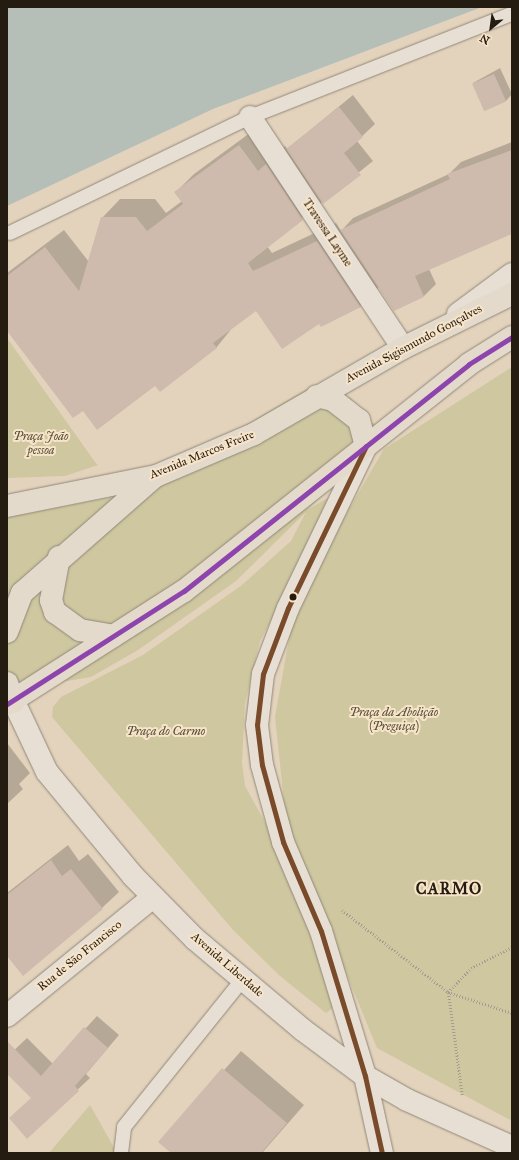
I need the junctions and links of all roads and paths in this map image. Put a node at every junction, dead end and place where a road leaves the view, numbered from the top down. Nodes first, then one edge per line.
1 (512, 14) edge
2 (250, 117) junction
3 (10, 233) dead end
4 (512, 274) edge
5 (512, 294) edge
6 (433, 332) junction
7 (512, 337) edge
8 (403, 348) junction
9 (317, 396) junction
10 (366, 446) junction
11 (156, 476) junction
12 (7, 506) edge
13 (59, 557) junction
14 (7, 632) edge
15 (114, 636) junction
16 (9, 696) edge
17 (153, 897) junction
18 (339, 907) dead end
19 (512, 947) edge
20 (243, 979) junction
21 (448, 992) junction
22 (512, 1013) edge
23 (7, 1016) edge
24 (365, 1076) junction
25 (466, 1125) junction
26 (512, 1147) edge
27 (121, 1153) edge
28 (382, 1153) edge

1 - 2 lane
2 - 3 lane
2 - 8 street, Travessa Layme
4 - 6 street
5 - 6 main road, Avenida Sigismundo Gonçalves
6 - 8 main road, Avenida Sigismundo Gonçalves
7 - 10 main road
8 - 9 main road, Avenida Sigismundo Gonçalves
9 - 10 main road
9 - 11 main road, Avenida Marcos Freire
10 - 15 main road
10 - 24 street
11 - 12 main road, Avenida Marcos Freire
11 - 13 main road
13 - 14 main road
13 - 15 main road
15 - 16 main road
16 - 17 street, Avenida Liberdade
17 - 20 street, Avenida Liberdade
17 - 23 street, Rua de São Francisco
18 - 21 path
19 - 21 path
20 - 24 street, Avenida Liberdade
20 - 27 lane
21 - 22 path
21 - 25 path
24 - 25 street, Avenida Liberdade
24 - 28 street
25 - 26 street, Avenida Liberdade

